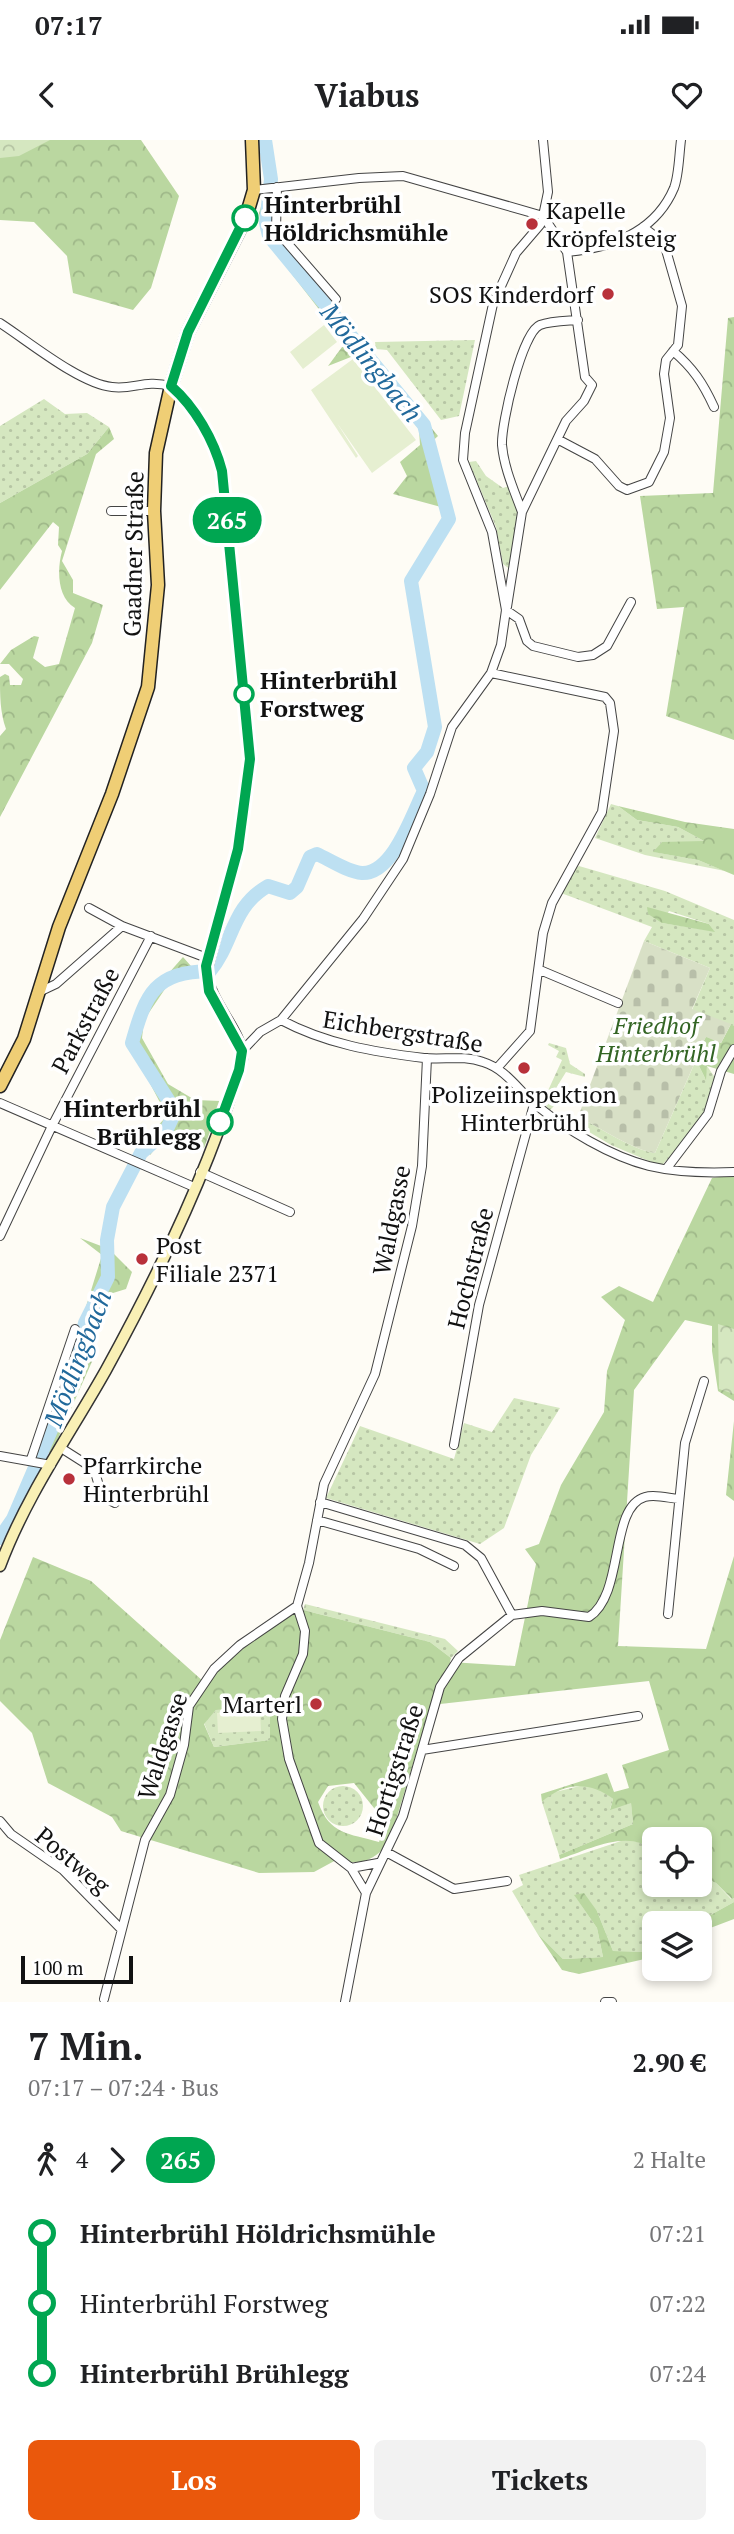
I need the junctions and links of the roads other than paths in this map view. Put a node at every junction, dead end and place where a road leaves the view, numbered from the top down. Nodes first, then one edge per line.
1 (252, 140) edge
2 (543, 140) edge
3 (681, 140) edge
4 (268, 188) junction
5 (543, 216) junction
6 (643, 227) junction
7 (568, 252) junction
8 (336, 299) dead end
9 (578, 320) junction
10 (0, 323) edge
11 (673, 351) junction
12 (171, 386) junction
13 (714, 407) dead end
14 (559, 440) junction
15 (115, 511) dead end
16 (154, 511) junction
17 (522, 512) junction
18 (631, 601) dead end
19 (506, 610) junction
20 (491, 673) junction
21 (89, 908) dead end
22 (122, 926) junction
23 (152, 936) junction
24 (206, 966) junction
25 (540, 970) junction
26 (37, 994) junction
27 (618, 1003) dead end
28 (281, 1020) junction
29 (734, 1049) edge
30 (242, 1051) junction
31 (427, 1058) junction
32 (498, 1068) junction
33 (0, 1086) edge
34 (0, 1103) edge
35 (534, 1104) junction
36 (52, 1126) junction
37 (667, 1168) junction
38 (200, 1172) junction
39 (734, 1172) edge
40 (194, 1187) junction
41 (290, 1212) dead end
42 (0, 1236) edge
43 (75, 1329) dead end
44 (704, 1381) dead end
45 (454, 1445) dead end
46 (61, 1448) junction
47 (0, 1456) edge
48 (33, 1460) junction
49 (48, 1464) junction
50 (678, 1499) junction
51 (320, 1502) junction
52 (115, 1503) dead end
53 (317, 1520) junction
54 (0, 1566) edge
55 (454, 1566) dead end
56 (297, 1606) junction
57 (668, 1614) dead end
58 (512, 1615) junction
59 (638, 1716) dead end
60 (422, 1750) junction
61 (0, 1821) edge
62 (388, 1853) junction
63 (378, 1863) junction
64 (351, 1868) junction
65 (507, 1881) dead end
66 (366, 1892) junction
67 (121, 1928) junction
68 (105, 2001) edge
69 (345, 2002) edge
70 (605, 2002) edge
71 (612, 2002) edge

1 - 4 main road, Gaadner Straße
2 - 5 street
3 - 6 street
4 - 5 street
4 - 8 street
4 - 12 main road, Gaadner Straße
5 - 7 street
5 - 19 street
6 - 7 street
6 - 11 street
7 - 9 street
9 - 14 street
9 - 17 street
10 - 12 street
11 - 13 street
11 - 14 street
12 - 16 main road, Gaadner Straße
12 - 24 main road
14 - 17 street
15 - 16 street
16 - 26 main road, Gaadner Straße
17 - 19 street
18 - 19 street
19 - 20 street
20 - 25 street
20 - 28 street
21 - 22 street
22 - 23 street
22 - 26 street
23 - 24 street
23 - 36 street, Parkstraße
24 - 30 main road
25 - 27 street
25 - 32 street
26 - 33 main road, Gaadner Straße
28 - 30 street
28 - 31 street, Eichbergstraße
29 - 37 street
30 - 38 main road
31 - 32 street, Eichbergstraße
31 - 51 street, Waldgasse
32 - 35 street, Eichbergstraße
34 - 36 street
35 - 37 street, Eichbergstraße
35 - 45 street, Hochstraße
36 - 40 street
36 - 42 street, Parkstraße
37 - 39 street, Eichbergstraße
38 - 40 main road
38 - 41 street
40 - 46 main road
43 - 48 street
44 - 50 street
46 - 49 main road
46 - 52 street
47 - 48 street
48 - 49 street
49 - 54 main road
50 - 57 street
50 - 58 street
51 - 53 street, Waldgasse
51 - 58 street
53 - 55 street
53 - 56 street, Waldgasse
56 - 64 street
56 - 67 street, Waldgasse
58 - 60 street, Hortigstraße
59 - 60 street
60 - 62 street, Hortigstraße
61 - 67 street, Postweg
62 - 63 street, Hortigstraße
62 - 65 street
63 - 64 street
63 - 66 street, Hortigstraße
64 - 66 street
66 - 69 street, Hortigstraße
67 - 68 street, Waldgasse
70 - 71 street

